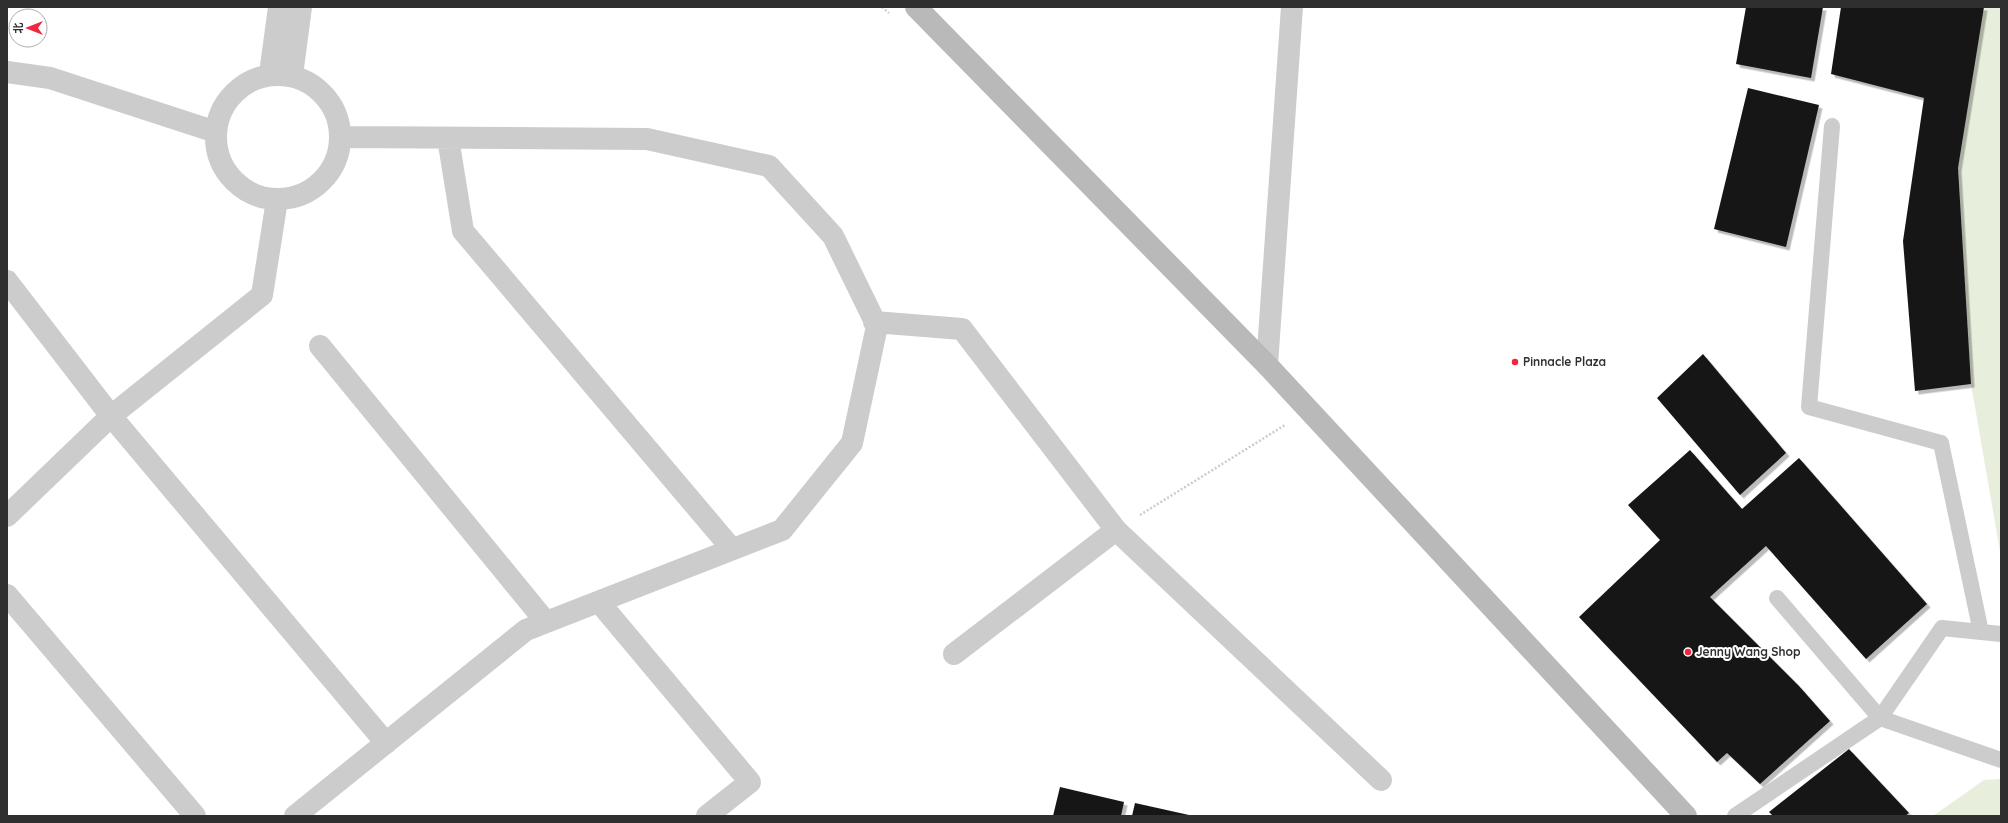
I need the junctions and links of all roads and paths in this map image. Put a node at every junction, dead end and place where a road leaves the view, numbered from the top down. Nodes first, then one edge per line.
1 (279, 7) edge
2 (301, 7) edge
3 (916, 7) edge
4 (1292, 7) edge
5 (7, 72) edge
6 (270, 74) junction
7 (292, 75) junction
8 (1832, 126) dead end
9 (216, 132) junction
10 (341, 137) junction
11 (448, 138) junction
12 (277, 200) junction
13 (7, 281) edge
14 (874, 322) junction
15 (320, 346) dead end
16 (1266, 365) junction
17 (1307, 409) junction
18 (111, 416) junction
19 (7, 516) edge
20 (1116, 530) junction
21 (732, 550) junction
22 (7, 595) edge
23 (1777, 598) dead end
24 (599, 602) junction
25 (546, 622) junction
26 (1981, 632) junction
27 (2001, 634) edge
28 (954, 654) dead end
29 (1880, 718) junction
30 (386, 743) junction
31 (2001, 760) edge
32 (1381, 780) dead end
33 (195, 816) edge
34 (295, 816) edge
35 (707, 816) edge
36 (1686, 816) edge
37 (1735, 816) edge

1 - 6 street
2 - 7 street
3 - 16 street
4 - 16 street
5 - 9 street
6 - 7 street
6 - 9 street
7 - 10 street
8 - 26 lane
9 - 12 street
10 - 11 street
10 - 12 street
11 - 14 street
11 - 21 street
12 - 18 street
13 - 18 street
14 - 20 street
14 - 21 street
15 - 25 street
16 - 17 street
17 - 20 path
17 - 36 street
18 - 19 street
18 - 30 street
20 - 28 street
20 - 32 street
21 - 24 street
22 - 33 street
23 - 29 lane
24 - 25 street
24 - 35 street
25 - 30 street
26 - 27 lane
26 - 29 lane
29 - 31 lane
29 - 37 lane
30 - 34 street

